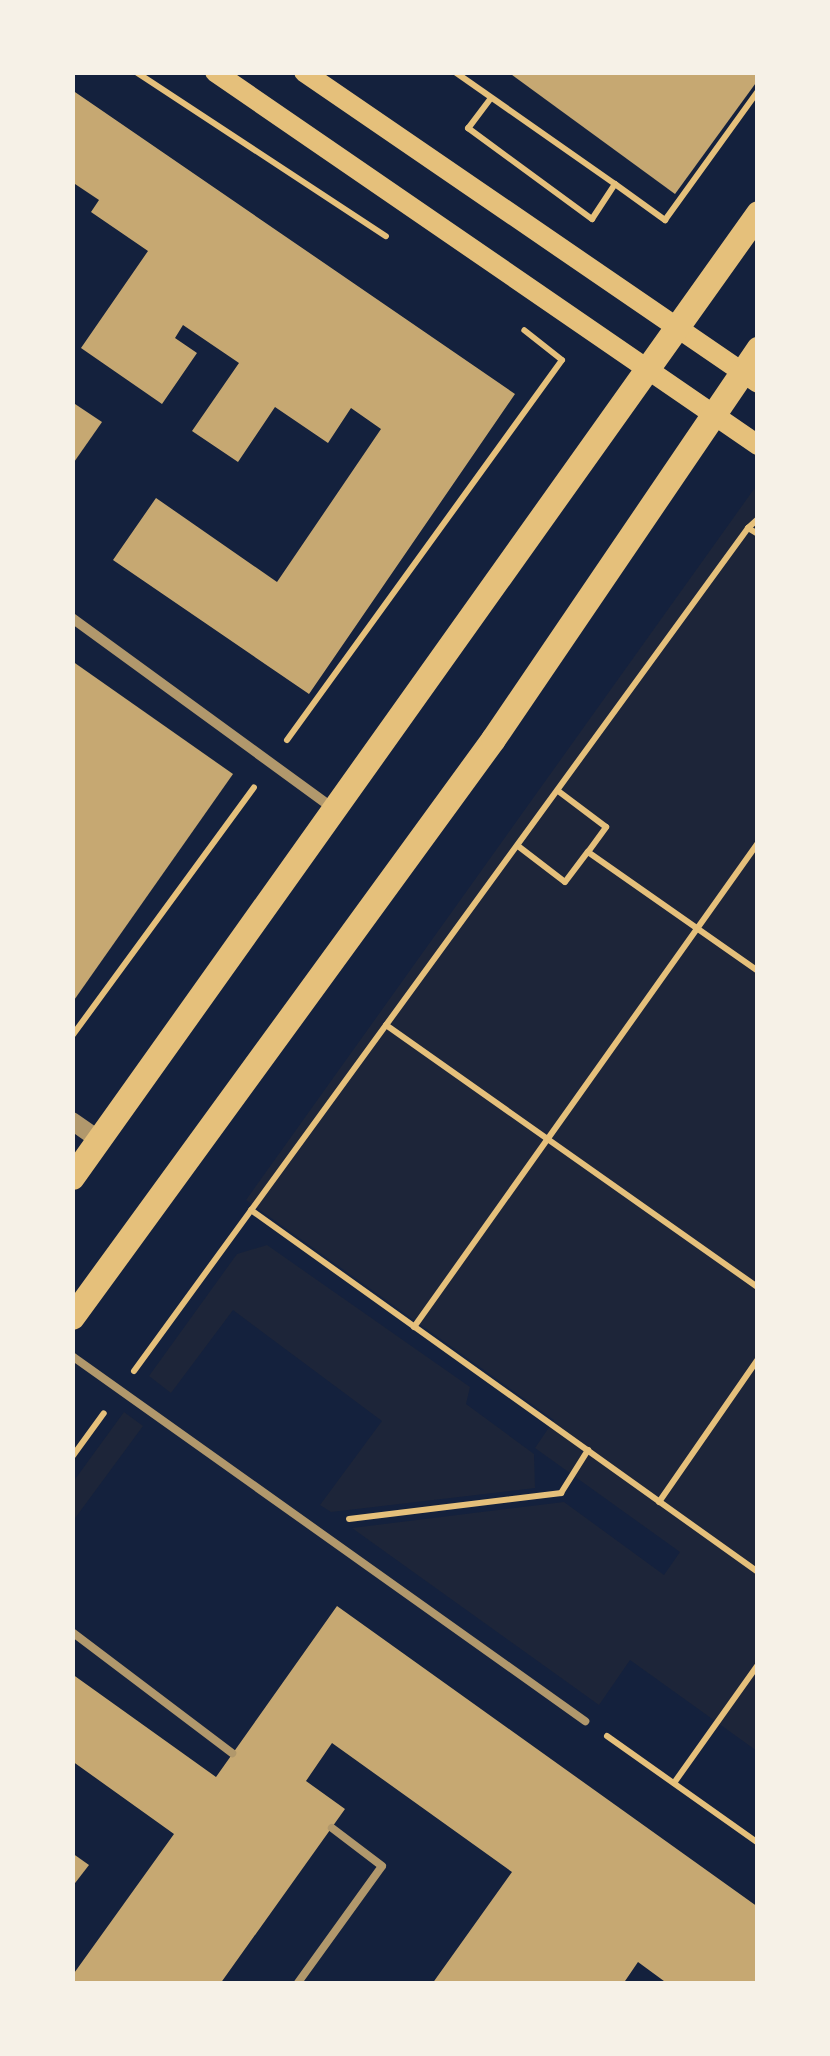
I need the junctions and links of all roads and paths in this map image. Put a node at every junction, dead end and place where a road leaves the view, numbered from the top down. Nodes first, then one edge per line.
1 (136, 72) edge
2 (215, 72) edge
3 (304, 72) edge
4 (454, 72) edge
5 (758, 92) edge
6 (491, 98) junction
7 (615, 184) junction
8 (758, 213) edge
9 (393, 240) dead end
10 (677, 326) junction
11 (526, 332) dead end
12 (758, 349) edge
13 (646, 368) junction
14 (750, 378) edge
15 (714, 415) junction
16 (758, 446) edge
17 (758, 519) edge
18 (748, 528) junction
19 (758, 534) edge
20 (72, 618) edge
21 (270, 764) junction
22 (558, 790) junction
23 (335, 810) junction
24 (758, 843) edge
25 (518, 846) junction
26 (588, 852) junction
27 (697, 928) junction
28 (758, 971) edge
29 (386, 1025) junction
30 (72, 1036) edge
31 (72, 1122) edge
32 (547, 1138) junction
33 (99, 1140) junction
34 (72, 1177) edge
35 (251, 1210) junction
36 (758, 1288) edge
37 (72, 1317) edge
38 (414, 1327) junction
39 (72, 1356) edge
40 (758, 1360) edge
41 (120, 1390) junction
42 (588, 1450) junction
43 (72, 1457) edge
44 (660, 1502) junction
45 (325, 1538) junction
46 (758, 1572) edge
47 (72, 1632) edge
48 (758, 1665) edge
49 (586, 1720) joint
50 (232, 1753) dead end
51 (674, 1783) junction
52 (332, 1828) dead end
53 (758, 1843) edge
54 (296, 1984) edge

1 - 9 path
2 - 13 main road
3 - 10 main road
4 - 6 path
5 - 7 path
6 - 7 path
6 - 7 path
8 - 10 main road
10 - 13 main road
10 - 14 main road
11 - 21 path
12 - 14 main road
13 - 15 main road
13 - 23 main road
14 - 15 main road
15 - 16 main road
15 - 37 main road
17 - 18 path
18 - 19 path
18 - 22 path
20 - 21 street
21 - 23 street
21 - 30 path
22 - 25 path
22 - 26 path
23 - 33 main road
24 - 27 path
25 - 26 path
25 - 29 path
26 - 27 path
27 - 28 path
27 - 32 path
29 - 32 path
29 - 35 path
31 - 33 street
32 - 36 path
32 - 38 path
33 - 34 main road
35 - 38 path
35 - 41 path
38 - 42 path
39 - 41 lane
40 - 44 path
41 - 43 path
41 - 45 lane
42 - 44 path
42 - 45 path
44 - 46 path
45 - 49 lane
47 - 50 lane
48 - 51 path
49 - 51 path
51 - 53 path
52 - 54 lane

